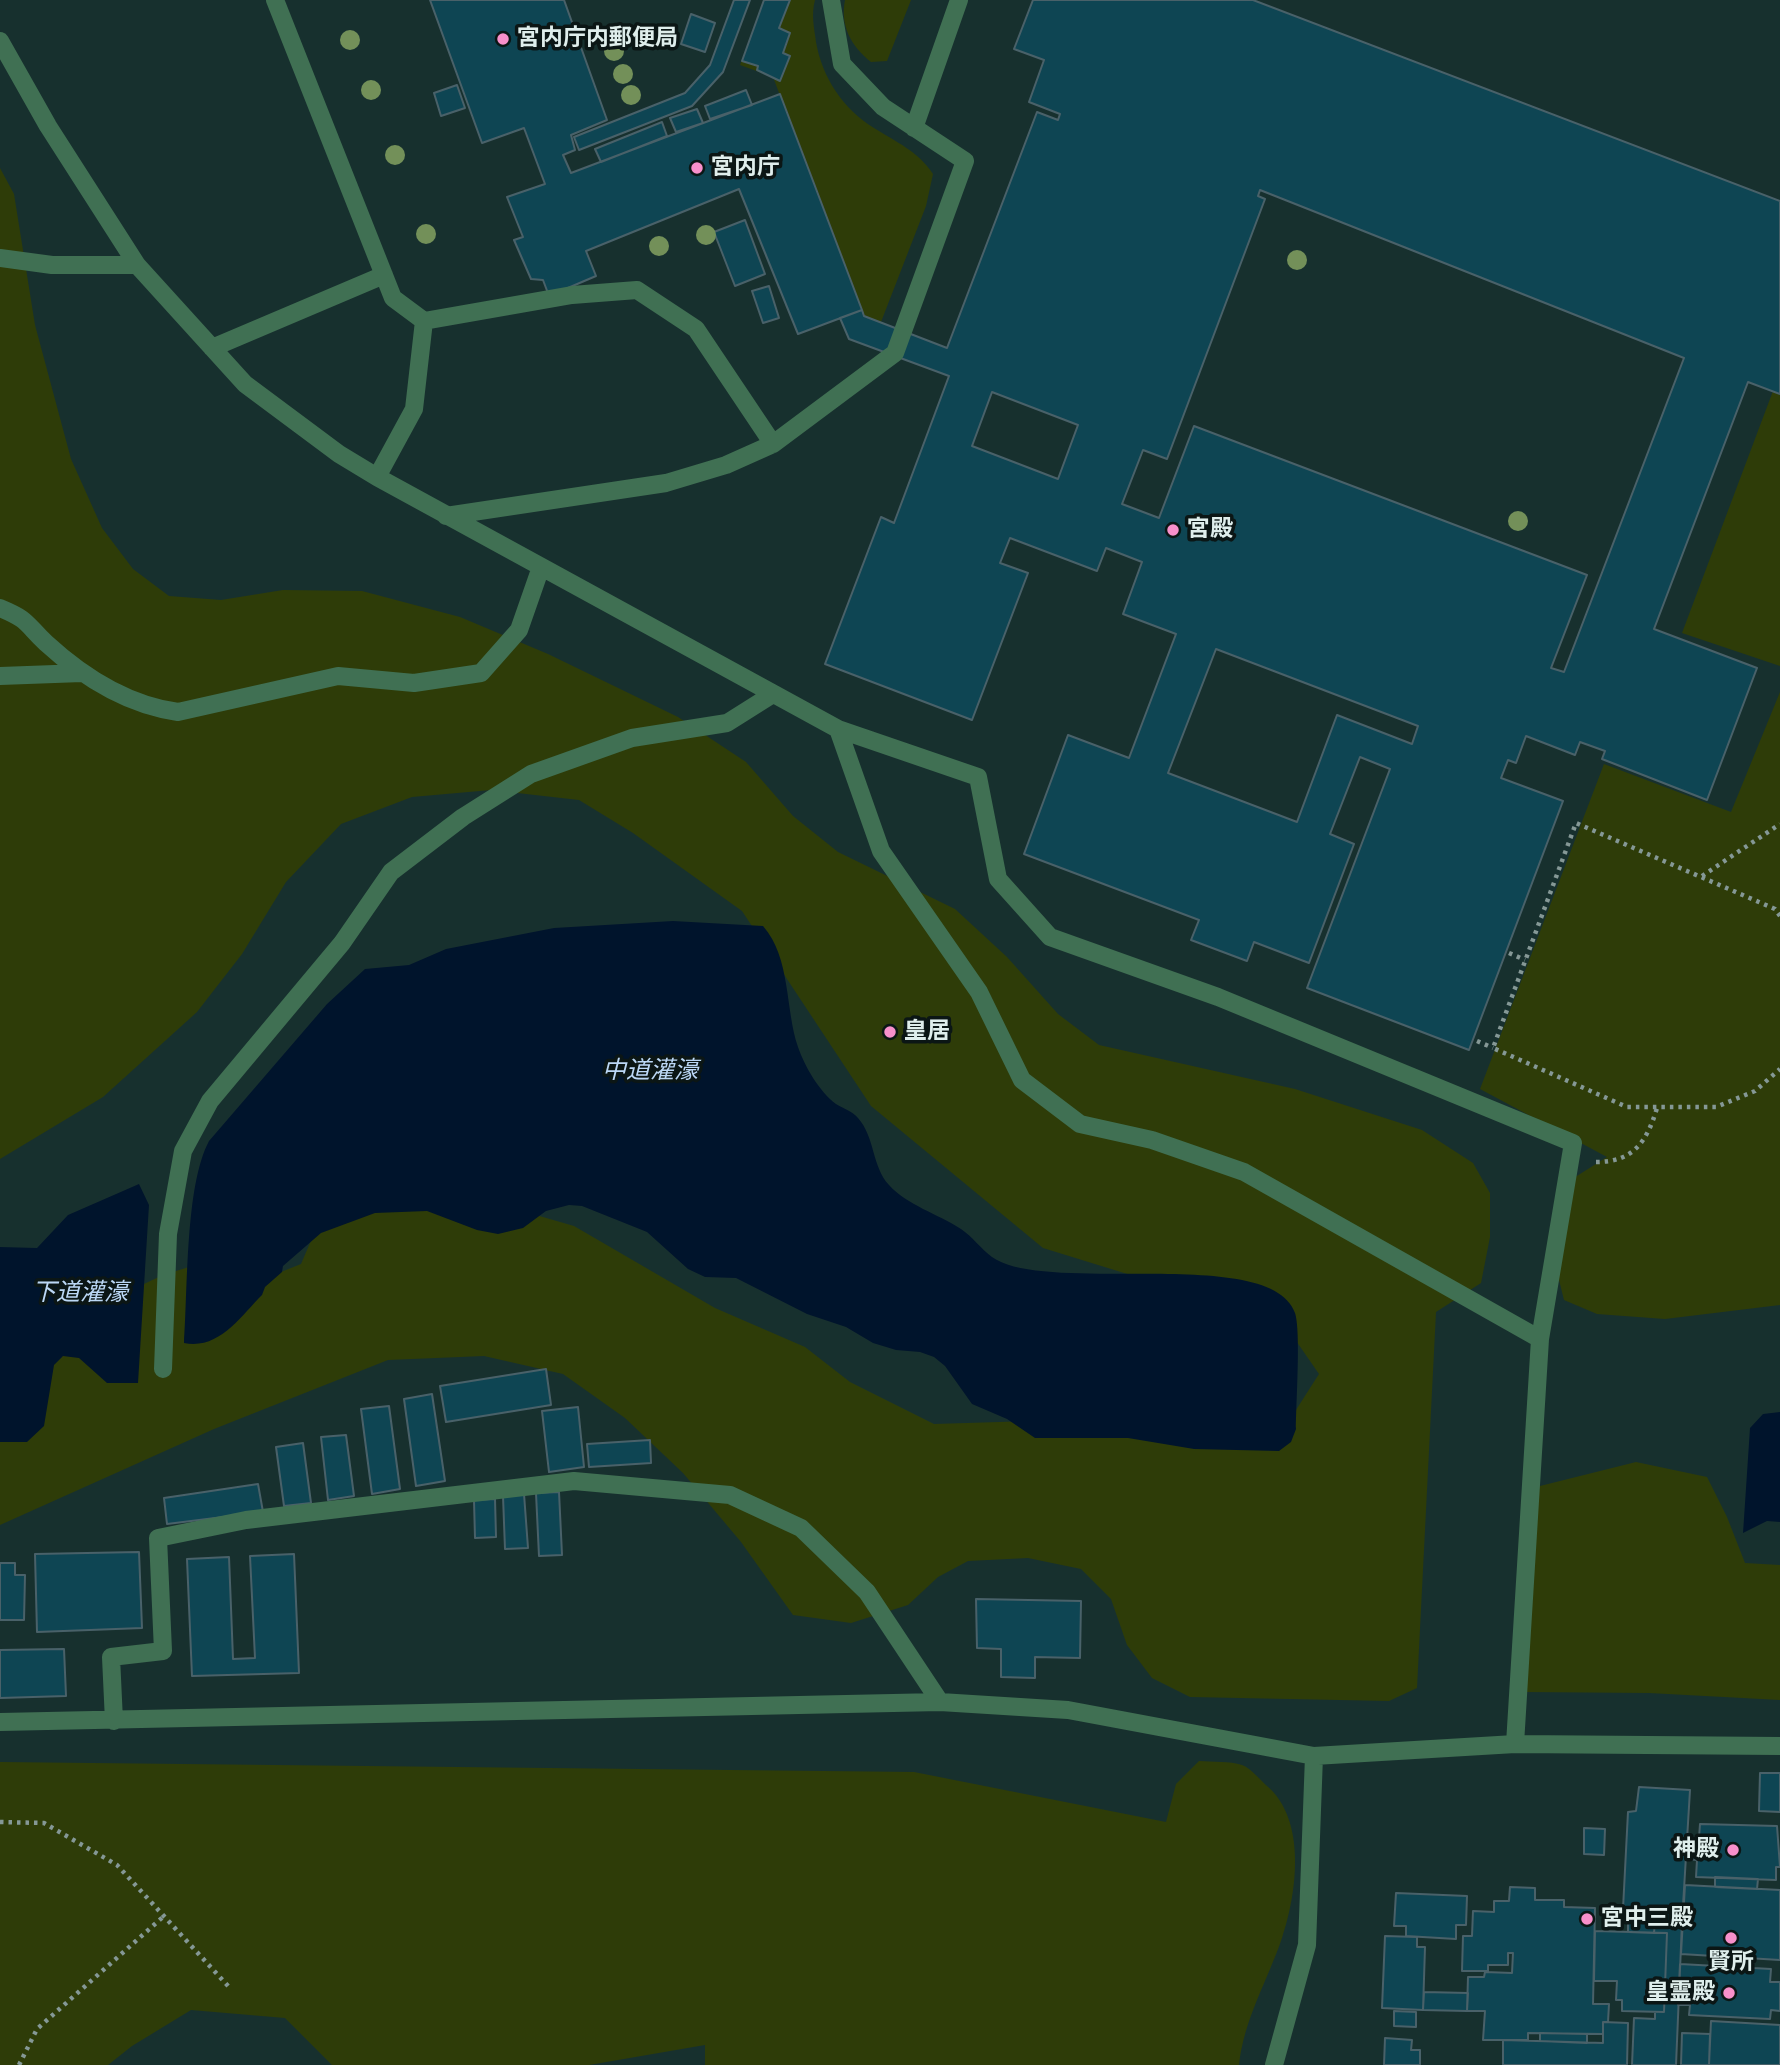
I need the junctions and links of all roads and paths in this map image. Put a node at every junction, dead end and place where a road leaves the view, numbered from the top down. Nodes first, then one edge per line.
1 (275, 0) edge
2 (831, 0) edge
3 (959, 0) edge
4 (0, 41) edge
5 (914, 128) junction
6 (0, 258) edge
7 (137, 265) junction
8 (384, 275) junction
9 (424, 321) junction
10 (212, 348) junction
11 (774, 444) junction
12 (377, 477) junction
13 (446, 516) junction
14 (541, 567) junction
15 (0, 608) edge
16 (82, 673) junction
17 (0, 676) edge
18 (773, 694) junction
19 (838, 729) junction
20 (1780, 824) edge
21 (1701, 877) junction
22 (1780, 916) edge
23 (1509, 953) dead end
24 (1525, 960) junction
25 (1477, 1041) dead end
26 (1493, 1048) junction
27 (1780, 1069) edge
28 (1657, 1108) junction
29 (1570, 1161) junction
30 (1540, 1339) junction
31 (163, 1369) dead end
32 (940, 1702) junction
33 (114, 1721) junction
34 (0, 1722) edge
35 (1515, 1744) junction
36 (1780, 1745) edge
37 (1314, 1756) junction
38 (0, 1822) edge
39 (164, 1916) junction
40 (229, 1987) dead end
41 (19, 2065) edge
42 (1274, 2065) edge

1 - 8 lane
2 - 5 lane
3 - 5 lane
4 - 7 lane
5 - 11 lane
6 - 7 lane
7 - 10 lane
8 - 9 lane
8 - 10 lane
9 - 11 lane
9 - 12 lane
10 - 12 lane
11 - 13 lane
12 - 13 lane
13 - 14 lane
14 - 16 lane
14 - 18 lane
15 - 16 lane
16 - 17 lane
18 - 19 lane
18 - 31 lane
19 - 29 lane
19 - 30 lane
20 - 21 path
21 - 22 path
21 - 24 path
23 - 24 path
24 - 26 path
25 - 26 path
26 - 28 path
27 - 28 path
28 - 29 path
29 - 30 lane
30 - 35 lane
32 - 33 lane
32 - 33 lane
32 - 37 lane
33 - 34 lane
35 - 36 lane
35 - 37 lane
37 - 42 lane
38 - 39 path
39 - 40 path
39 - 41 path

